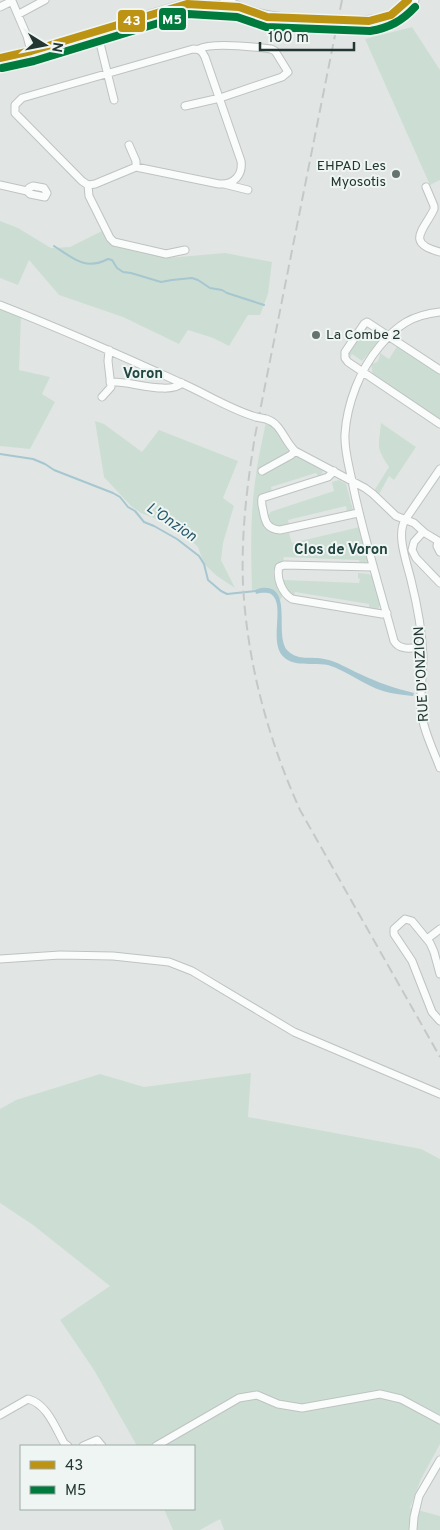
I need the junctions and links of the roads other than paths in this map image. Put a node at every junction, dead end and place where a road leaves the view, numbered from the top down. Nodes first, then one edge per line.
1 (13, 0) edge
2 (45, 0) edge
3 (225, 0) edge
4 (408, 0) edge
5 (414, 0) edge
6 (203, 2) edge
7 (0, 7) edge
8 (239, 8) junction
9 (18, 14) junction
10 (396, 14) junction
11 (97, 31) junction
12 (199, 49) junction
13 (31, 50) junction
14 (0, 58) edge
15 (108, 73) junction
16 (220, 98) junction
17 (114, 100) dead end
18 (185, 106) dead end
19 (129, 145) dead end
20 (136, 168) junction
21 (224, 184) junction
22 (0, 185) edge
23 (88, 185) junction
24 (426, 187) dead end
25 (248, 190) dead end
26 (27, 191) dead end
27 (185, 250) dead end
28 (440, 252) edge
29 (0, 305) edge
30 (440, 312) edge
31 (389, 336) junction
32 (109, 350) junction
33 (440, 370) edge
34 (362, 372) junction
35 (110, 382) junction
36 (182, 383) junction
37 (102, 397) dead end
38 (440, 424) edge
39 (295, 451) junction
40 (440, 469) edge
41 (262, 471) dead end
42 (334, 471) junction
43 (352, 481) junction
44 (358, 513) junction
45 (405, 520) junction
46 (424, 532) junction
47 (439, 542) edge
48 (440, 552) edge
49 (373, 568) junction
50 (440, 583) edge
51 (387, 613) junction
52 (422, 647) junction
53 (440, 768) edge
54 (440, 928) edge
55 (427, 939) junction
56 (0, 959) edge
57 (440, 974) edge
58 (440, 1021) edge
59 (440, 1094) edge
60 (0, 1415) edge
61 (440, 1420) edge
62 (67, 1445) edge
63 (85, 1445) edge
64 (101, 1445) edge
65 (158, 1445) edge
66 (440, 1460) edge
67 (413, 1530) edge

1 - 7 street
1 - 9 street
2 - 9 street
3 - 8 street
4 - 10 street
5 - 10 street
6 - 8 street
6 - 11 street
8 - 10 street, bridge
9 - 13 street
11 - 13 street
11 - 15 street
12 - 15 street
12 - 16 street
12 - 16 street
13 - 14 street
15 - 17 street
15 - 23 street
16 - 18 street
16 - 21 street
19 - 20 street
20 - 21 street
20 - 23 street
21 - 25 street
22 - 26 street
23 - 27 street
24 - 28 street
29 - 32 street
30 - 31 street
31 - 33 street
31 - 34 street
31 - 34 street
32 - 35 street
32 - 36 street
34 - 38 street
34 - 43 street
35 - 36 street
35 - 37 street
36 - 39 street, bridge
39 - 41 street
39 - 42 street
40 - 45 street
42 - 43 street
42 - 44 street
43 - 44 street
43 - 45 street
44 - 49 street
45 - 46 street
45 - 52 street, RUE D'ONZION
46 - 47 street
46 - 50 street
47 - 48 street
49 - 51 street
49 - 51 street
51 - 52 street
52 - 53 street, RUE D'ONZION
54 - 55 street
55 - 57 street
55 - 58 street
56 - 59 street
60 - 62 street
61 - 65 street
63 - 64 street
66 - 67 street

